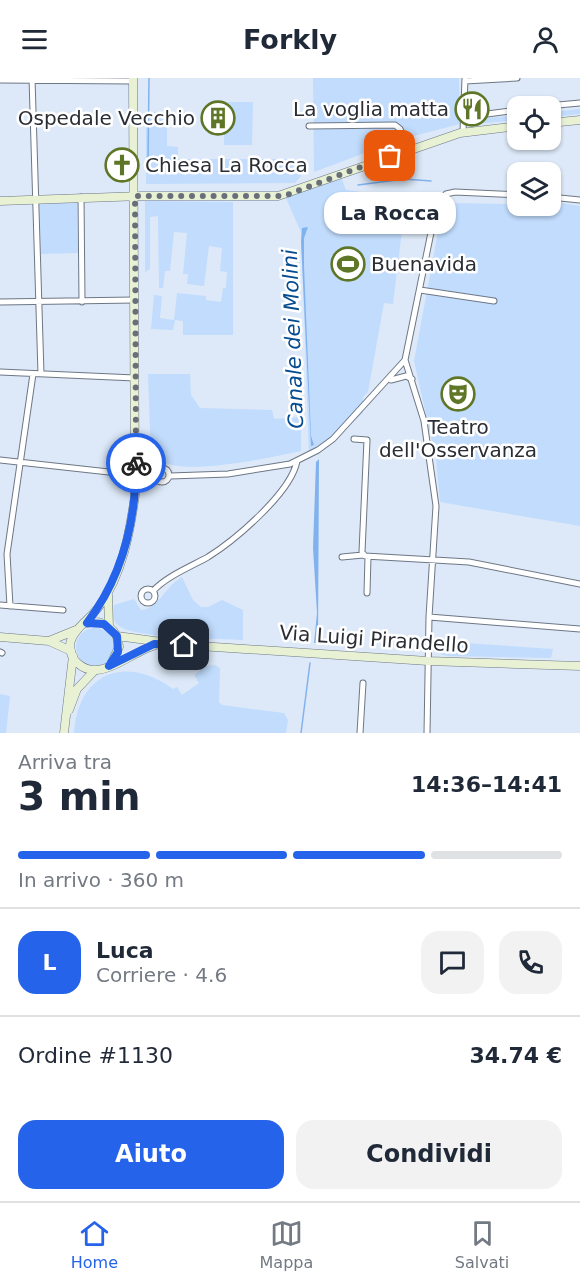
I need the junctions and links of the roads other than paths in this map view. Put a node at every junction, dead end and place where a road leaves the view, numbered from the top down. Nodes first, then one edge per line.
1 (517, 78) edge
2 (32, 79) edge
3 (465, 79) edge
4 (0, 80) edge
5 (133, 80) edge
6 (580, 103) edge
7 (561, 105) edge
8 (507, 111) edge
9 (464, 117) junction
10 (580, 120) edge
11 (561, 122) edge
12 (309, 126) dead end
13 (507, 127) edge
14 (463, 132) junction
15 (409, 149) junction
16 (507, 194) edge
17 (135, 196) junction
18 (81, 197) junction
19 (561, 198) edge
20 (37, 199) junction
21 (580, 200) edge
22 (0, 201) edge
23 (420, 290) junction
24 (135, 300) junction
25 (494, 301) dead end
26 (0, 302) edge
27 (39, 302) junction
28 (82, 302) junction
29 (405, 360) junction
30 (0, 372) edge
31 (33, 374) junction
32 (41, 374) junction
33 (135, 378) junction
34 (412, 379) junction
35 (387, 382) junction
36 (354, 439) dead end
37 (0, 460) edge
38 (297, 461) junction
39 (22, 462) junction
40 (290, 464) junction
41 (136, 475) junction
42 (170, 476) dead end
43 (291, 477) junction
44 (0, 553) edge
45 (7, 554) junction
46 (366, 556) junction
47 (342, 557) dead end
48 (432, 560) junction
49 (580, 584) edge
50 (153, 591) dead end
51 (108, 593) junction
52 (367, 593) dead end
53 (0, 605) edge
54 (10, 606) junction
55 (63, 610) dead end
56 (429, 616) junction
57 (87, 623) junction
58 (109, 627) junction
59 (77, 629) junction
60 (580, 629) edge
61 (117, 636) junction
62 (0, 637) edge
63 (49, 641) junction
64 (165, 643) junction
65 (72, 653) junction
66 (428, 661) junction
67 (109, 666) junction
68 (580, 666) edge
69 (95, 670) junction
70 (363, 683) dead end
71 (76, 689) junction
72 (67, 690) junction
73 (64, 731) edge
74 (360, 733) edge
75 (427, 733) edge

1 - 3 street
2 - 4 street
2 - 5 street
2 - 20 street
3 - 9 street
5 - 17 street
6 - 7 street
8 - 9 street
9 - 14 street
10 - 11 street
12 - 15 street
13 - 14 street
14 - 15 street
15 - 17 street
16 - 23 street
17 - 18 street
17 - 24 street
18 - 20 street
18 - 28 street
19 - 21 street
20 - 22 street
20 - 27 street
23 - 25 street
23 - 29 street
24 - 28 street
24 - 33 street
26 - 27 street
27 - 28 street
27 - 32 street
29 - 34 street
29 - 35 street
30 - 31 street
31 - 32 street
31 - 39 street
32 - 33 street
33 - 41 street
34 - 35 street
34 - 48 street
35 - 38 street
36 - 46 street
37 - 39 street
38 - 40 street
38 - 43 street
39 - 41 street
39 - 45 street
40 - 42 street
40 - 43 street
41 - 51 street
43 - 50 street
44 - 45 street
45 - 54 street
46 - 47 street
46 - 48 street
46 - 52 street
48 - 49 street
48 - 56 street
51 - 57 street
51 - 58 street
53 - 54 street
54 - 55 street
56 - 60 street
56 - 66 street
57 - 58 street
57 - 59 street
58 - 61 street
59 - 63 street
59 - 65 street
61 - 64 street, Via Luigi Pirandello
61 - 67 street
62 - 63 street
63 - 65 street
64 - 66 street, Via Luigi Pirandello
64 - 67 street, Via Luigi Pirandello
65 - 69 street
65 - 72 street
66 - 68 street, Via Luigi Pirandello
66 - 75 street
67 - 69 street
69 - 71 street
70 - 74 street
71 - 72 street
71 - 73 street
72 - 73 street

